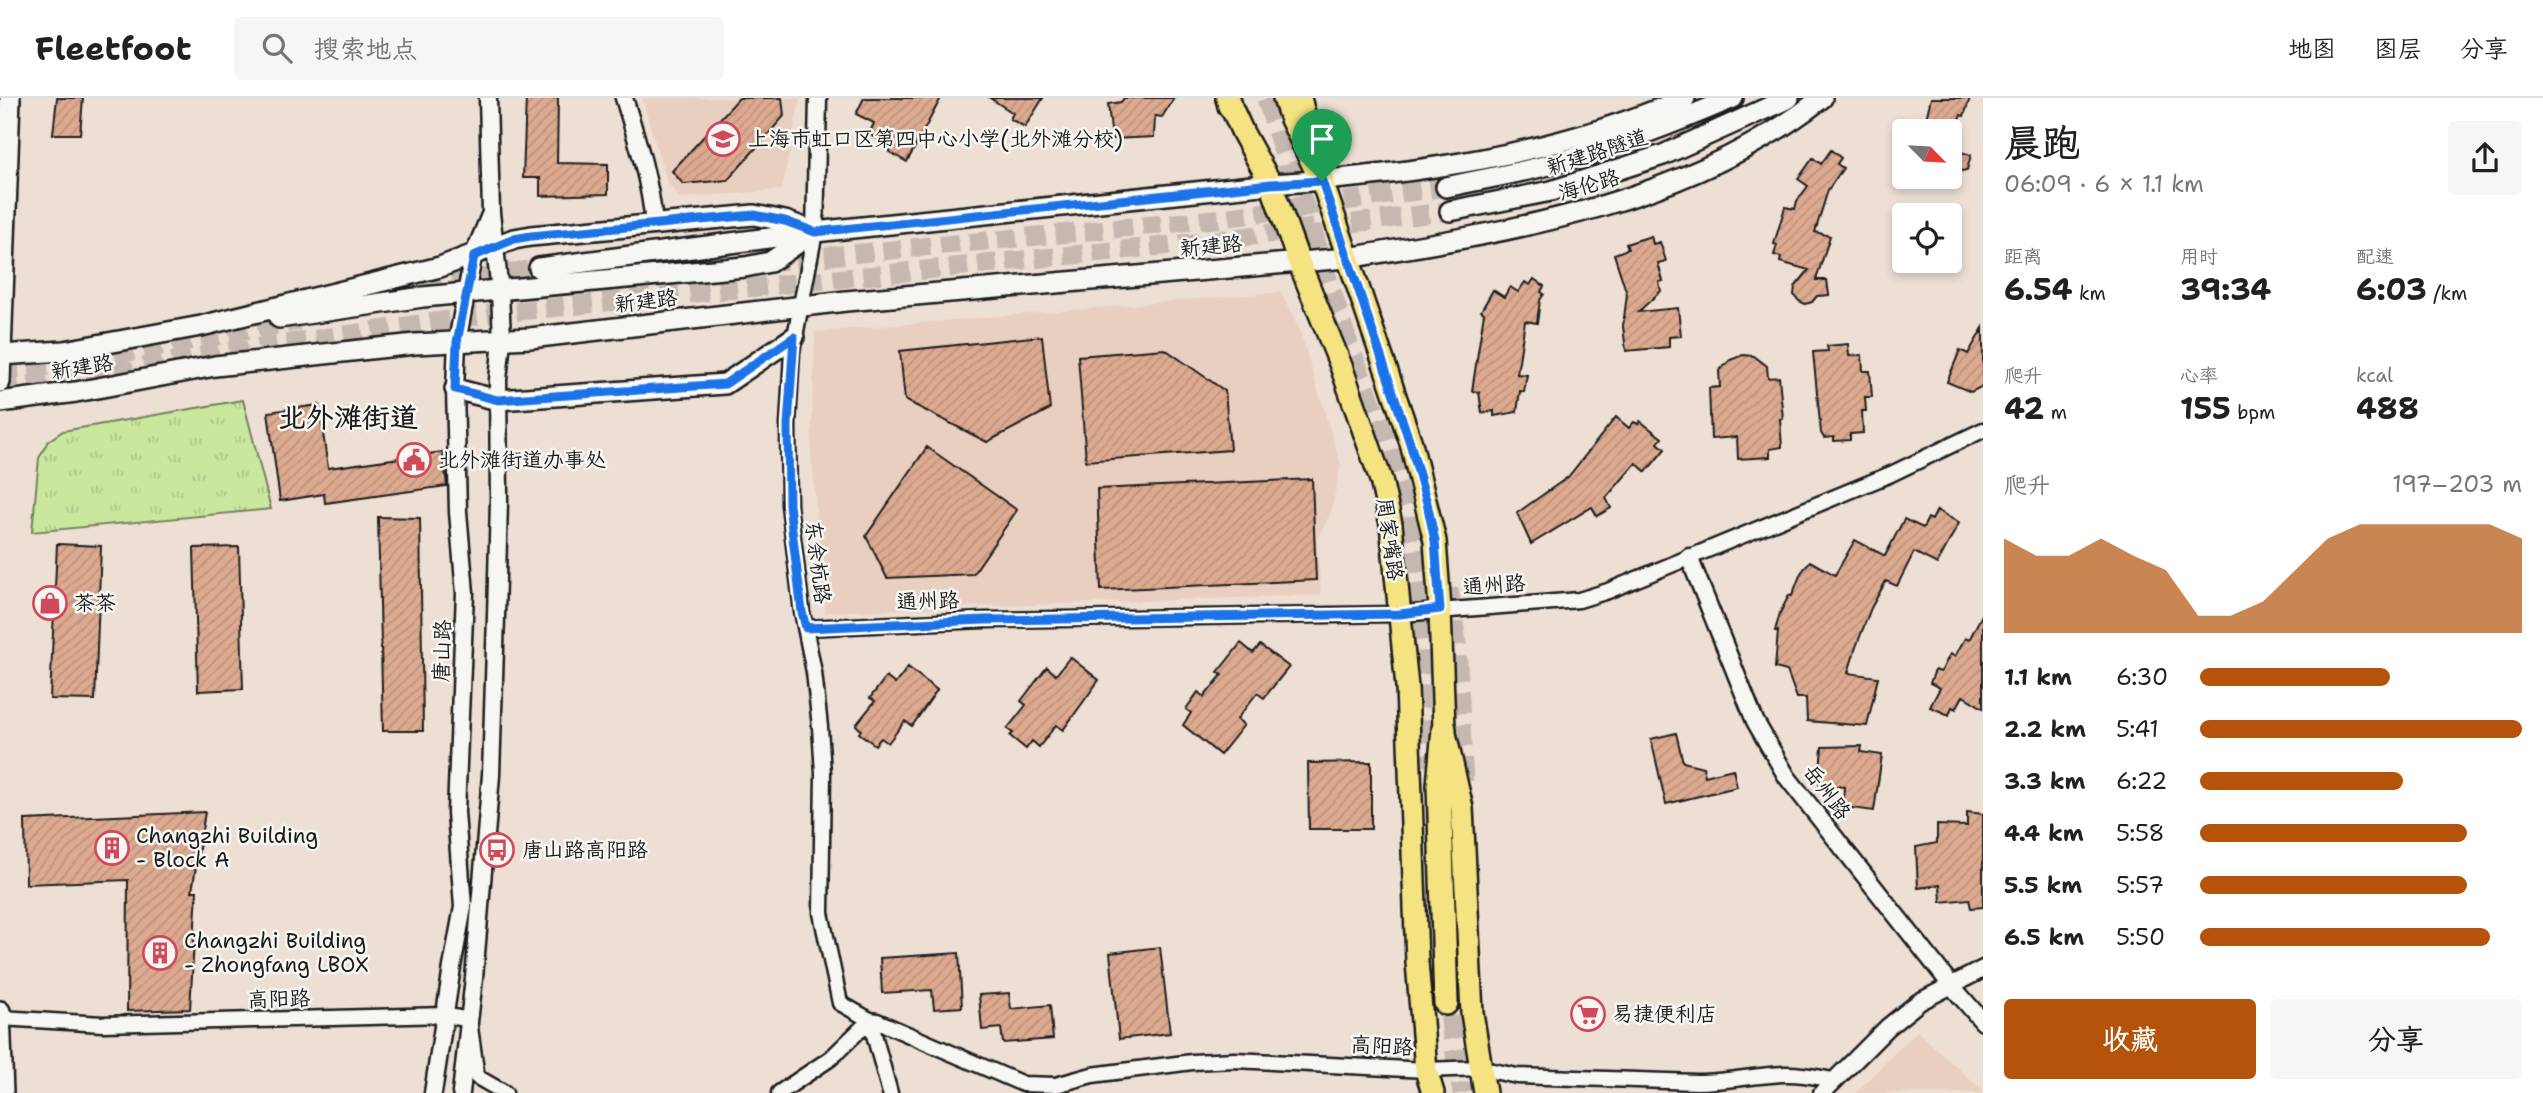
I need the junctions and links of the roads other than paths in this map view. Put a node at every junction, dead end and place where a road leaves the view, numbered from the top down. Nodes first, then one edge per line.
1 (10, 98) edge
2 (488, 98) edge
3 (624, 98) edge
4 (818, 98) edge
5 (1285, 98) edge
6 (1300, 98) edge
7 (1685, 98) edge
8 (1733, 98) edge
9 (1789, 98) edge
10 (1822, 98) edge
11 (1228, 101) edge
12 (1322, 181) junction
13 (1271, 184) junction
14 (1446, 187) tunnel mouth
15 (1450, 211) tunnel mouth
16 (491, 213) junction
17 (654, 224) junction
18 (815, 232) junction
19 (495, 246) junction
20 (474, 256) junction
21 (1348, 258) junction
22 (1299, 262) junction
23 (539, 268) tunnel mouth
24 (500, 291) junction
25 (466, 294) junction
26 (800, 307) junction
27 (201, 327) junction
28 (794, 337) junction
29 (502, 340) junction
30 (457, 342) junction
31 (1, 355) edge
32 (0, 382) edge
33 (455, 389) junction
34 (498, 400) junction
35 (0, 402) edge
36 (1983, 430) edge
37 (1689, 557) junction
38 (1440, 609) junction
39 (1400, 614) junction
40 (806, 628) junction
41 (1444, 729) junction
42 (1983, 969) edge
43 (1951, 985) junction
44 (1446, 1003) tunnel mouth
45 (0, 1011) edge
46 (445, 1015) junction
47 (0, 1018) edge
48 (469, 1020) junction
49 (870, 1020) junction
50 (1983, 1022) edge
51 (1479, 1068) junction
52 (1426, 1070) junction
53 (1833, 1080) junction
54 (3, 1093) edge
55 (433, 1093) edge
56 (461, 1093) edge
57 (505, 1093) edge
58 (779, 1093) edge
59 (890, 1093) edge
60 (1433, 1093) edge
61 (1485, 1093) edge
62 (1822, 1093) edge

1 - 31 main road
2 - 16 street, 唐山路
3 - 17 street
4 - 18 street, 东余杭路
5 - 12 highway
6 - 12 main road, 周家嘴路
7 - 12 main road
8 - 14 main road, 新建路隧道
9 - 15 main road, 新建路隧道
10 - 21 main road, 海伦路
11 - 13 main road, 周家嘴路
12 - 13 main road, 新建路
12 - 21 main road, 周家嘴路
13 - 18 main road, 新建路
13 - 22 main road, 周家嘴路
16 - 19 street, 唐山路
16 - 20 street, 唐山路
17 - 18 main road, 新建路
17 - 19 main road, 新建路
18 - 23 main road
18 - 24 main road, 新建路
18 - 26 street, 东余杭路
19 - 20 main road, 新建路
19 - 24 street, 唐山路
20 - 25 street, 唐山路
20 - 27 main road, 新建路
21 - 22 main road, 海伦路
21 - 38 main road, 周家嘴路
22 - 26 main road, 新建路
22 - 39 main road, 周家嘴路
24 - 25 main road, 新建路
24 - 29 street, 唐山路
25 - 27 main road, 新建路
25 - 30 street, 唐山路
26 - 28 street, 东余杭路
26 - 29 main road, 新建路
27 - 31 main road, 新建路
28 - 34 main road
28 - 40 street, 东余杭路
29 - 30 main road, 新建路
29 - 34 street, 唐山路
30 - 33 street, 唐山路
30 - 35 main road, 新建路
31 - 32 main road
33 - 34 main road
33 - 46 street, 唐山路
34 - 48 street, 唐山路
36 - 37 street, 通州路
37 - 38 street, 通州路
37 - 43 street, 岳州路
38 - 39 street, 通州路
38 - 41 main road, 周家嘴路
39 - 40 street, 通州路
39 - 52 main road, 周家嘴路
40 - 49 street, 东余杭路
41 - 44 highway
41 - 51 main road, 周家嘴路
42 - 43 street
43 - 50 street, 岳州路
43 - 53 street
45 - 47 main road
46 - 47 street, 高阳路
46 - 48 street, 高阳路
46 - 55 street, 唐山路
47 - 54 main road
48 - 56 street, 唐山路
48 - 57 street
49 - 52 street, 高阳路
49 - 58 street
49 - 59 street
51 - 52 street, 高阳路
51 - 53 street, 高阳路
51 - 61 main road, 周家嘴路
52 - 60 main road, 周家嘴路
53 - 62 street

